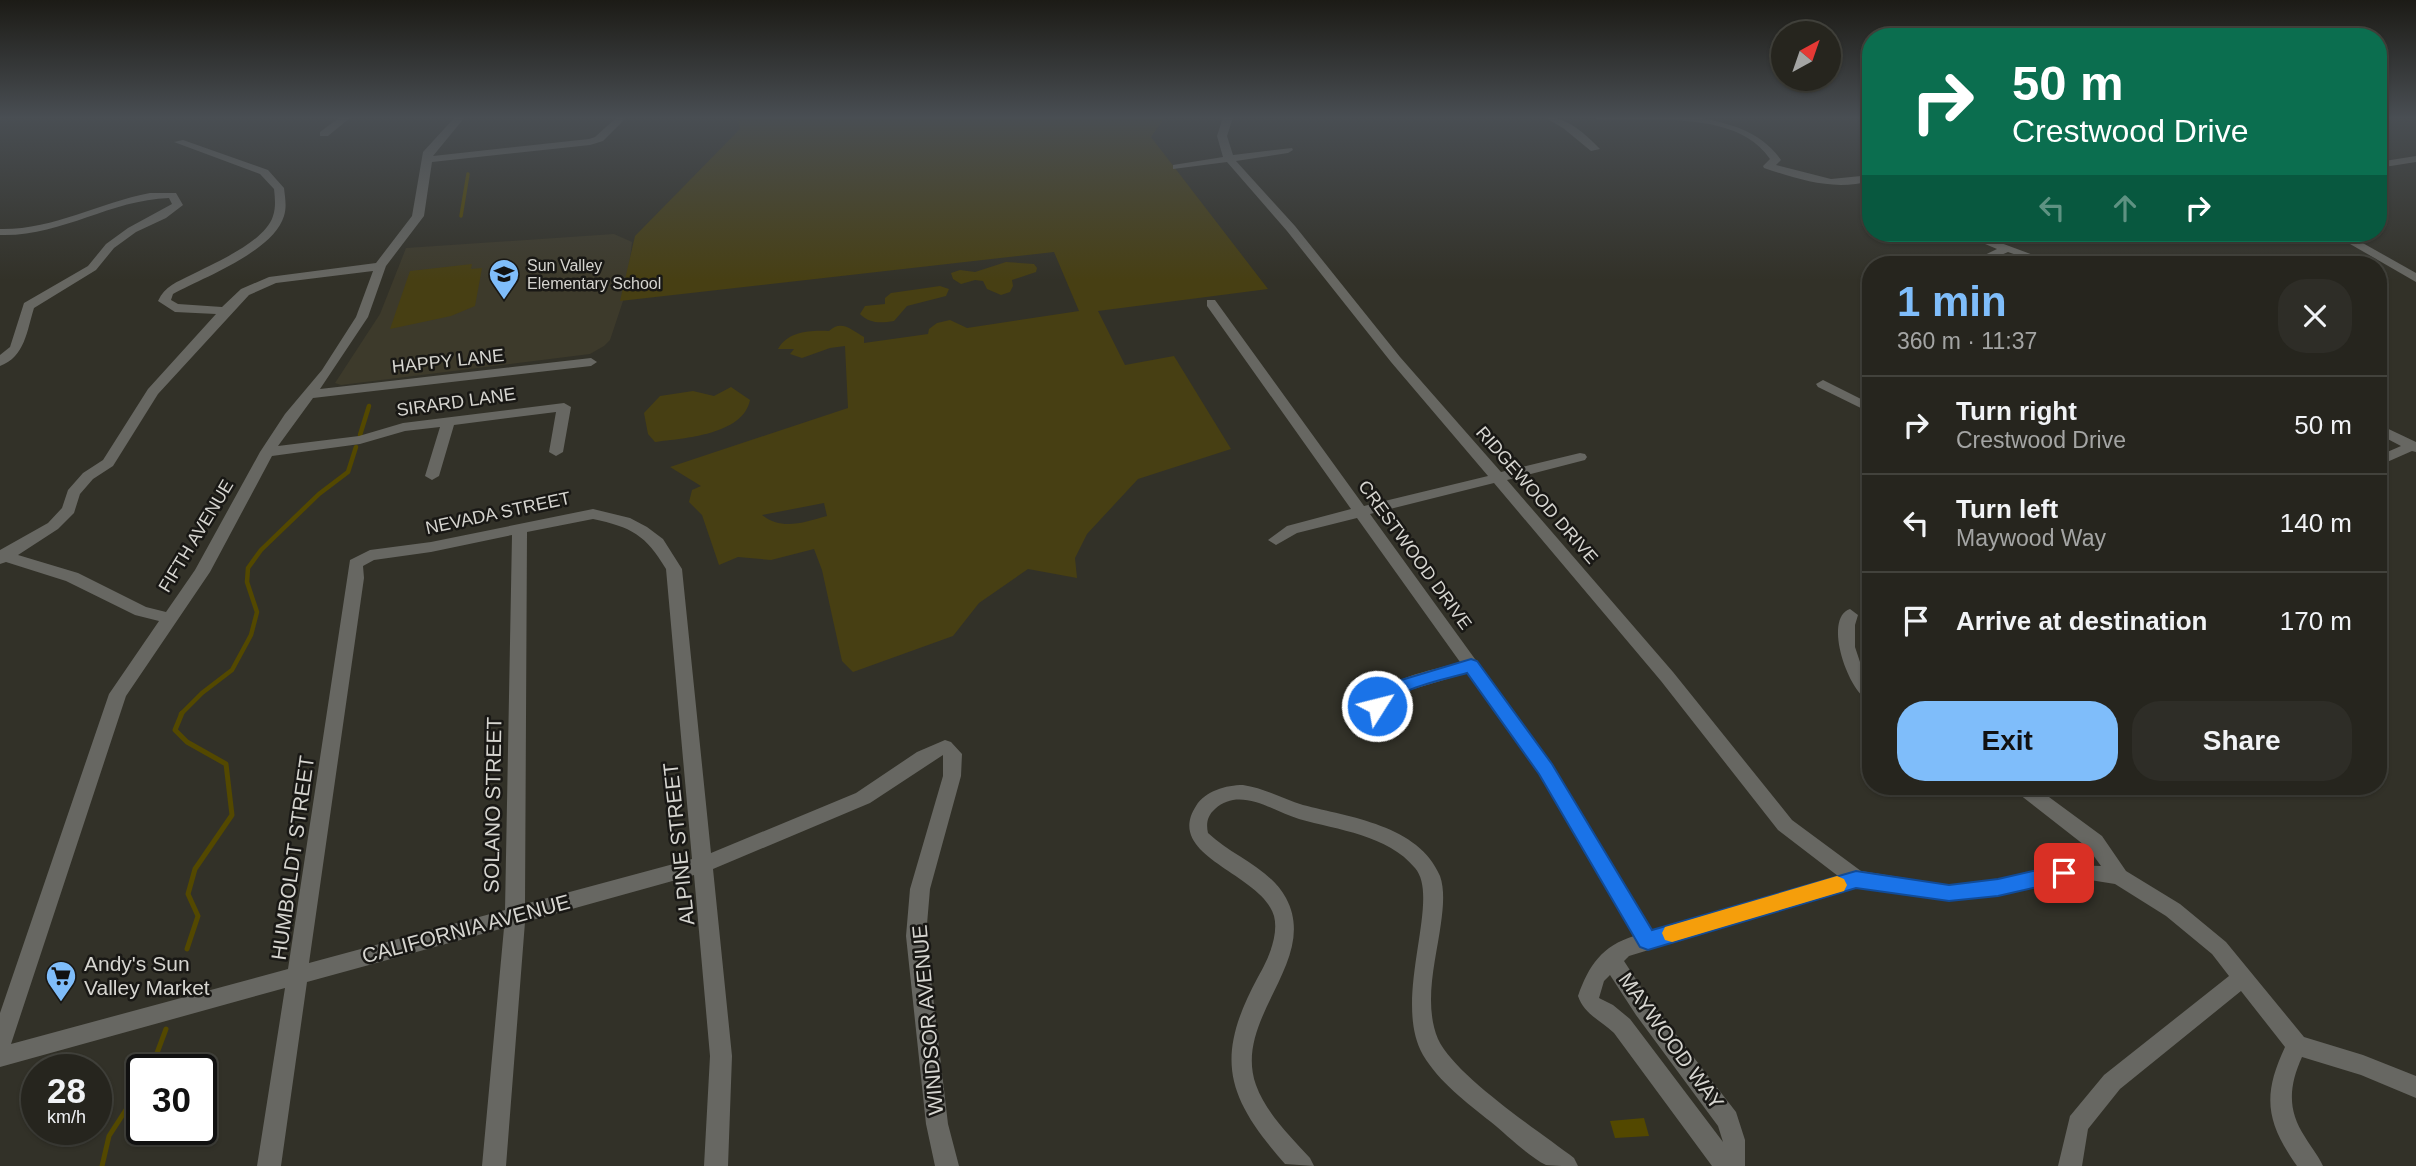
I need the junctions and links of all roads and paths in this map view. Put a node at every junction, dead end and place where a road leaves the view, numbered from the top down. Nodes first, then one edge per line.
1 (262, 171) edge
2 (424, 171) edge
3 (1240, 171) edge
4 (1786, 171) edge
5 (1862, 181) edge
6 (0, 232) edge
7 (1988, 242) edge
8 (2353, 242) edge
9 (2006, 249) junction
10 (1990, 256) edge
11 (2027, 256) edge
12 (2377, 256) edge
13 (2387, 261) edge
14 (380, 266) junction
15 (2416, 278) edge
16 (1211, 303) dead end
17 (225, 311) junction
18 (0, 362) edge
19 (591, 362) dead end
20 (1823, 384) dead end
21 (309, 394) junction
22 (1862, 404) edge
23 (448, 422) junction
24 (2387, 433) edge
25 (2414, 447) edge
26 (268, 452) junction
27 (555, 452) dead end
28 (1580, 457) dead end
29 (2387, 458) edge
30 (432, 476) dead end
31 (1495, 477) junction
32 (1360, 512) junction
33 (520, 528) junction
34 (642, 530) joint
35 (1276, 540) dead end
36 (1, 557) edge
37 (360, 559) joint
38 (1850, 615) dead end
39 (169, 618) junction
40 (1471, 665) junction
41 (1862, 686) edge
42 (1377, 706) dead end
43 (915, 762) joint
44 (2033, 795) edge
45 (704, 864) junction
46 (2119, 877) junction
47 (1856, 879) junction
48 (514, 916) junction
49 (1648, 941) junction
50 (1611, 958) junction
51 (299, 973) junction
52 (2243, 977) junction
53 (0, 1045) edge
54 (2297, 1045) junction
55 (0, 1057) edge
56 (2416, 1087) edge
57 (269, 1166) edge
58 (494, 1166) edge
59 (716, 1166) edge
60 (947, 1166) edge
61 (1303, 1166) edge
62 (1566, 1166) edge
63 (1726, 1166) edge
64 (1733, 1166) edge
65 (2070, 1166) edge
66 (2311, 1166) edge

1 - 17 street
2 - 14 street, FIFTH AVENUE
3 - 31 street, RIDGEWOOD DRIVE
4 - 5 street
6 - 18 street
7 - 9 street
8 - 12 street
9 - 10 street
9 - 11 street
13 - 15 street
14 - 17 street
14 - 21 street, FIFTH AVENUE
16 - 32 street, CRESTWOOD DRIVE
17 - 36 street
19 - 21 street, HAPPY LANE
20 - 22 street
21 - 26 street, FIFTH AVENUE
23 - 26 street, SIRARD LANE
23 - 27 street, SIRARD LANE
23 - 30 street
24 - 25 street
25 - 29 street
26 - 39 street, FIFTH AVENUE
28 - 31 street
31 - 32 street
31 - 47 street, RIDGEWOOD DRIVE
32 - 35 street
32 - 40 street, CRESTWOOD DRIVE
33 - 34 street, NEVADA STREET
33 - 37 street, NEVADA STREET
33 - 48 street, SOLANO STREET
34 - 45 street, ALPINE STREET
36 - 39 street
37 - 51 street, HUMBOLDT STREET
38 - 41 street
39 - 53 street, FIFTH AVENUE
40 - 42 street
40 - 49 street, CRESTWOOD DRIVE
43 - 45 street, CALIFORNIA AVENUE
43 - 60 street, WINDSOR AVENUE
44 - 46 street
45 - 48 street, CALIFORNIA AVENUE
45 - 59 street, ALPINE STREET
46 - 47 street, MAYWOOD WAY
46 - 52 street
47 - 49 street, MAYWOOD WAY
48 - 51 street, CALIFORNIA AVENUE
48 - 58 street, SOLANO STREET
49 - 50 street, MAYWOOD WAY
50 - 63 street, MAYWOOD WAY
50 - 64 street, MAYWOOD WAY
51 - 55 street, CALIFORNIA AVENUE
51 - 57 street, HUMBOLDT STREET
52 - 54 street
52 - 65 street
54 - 56 street
54 - 66 street
61 - 62 street

